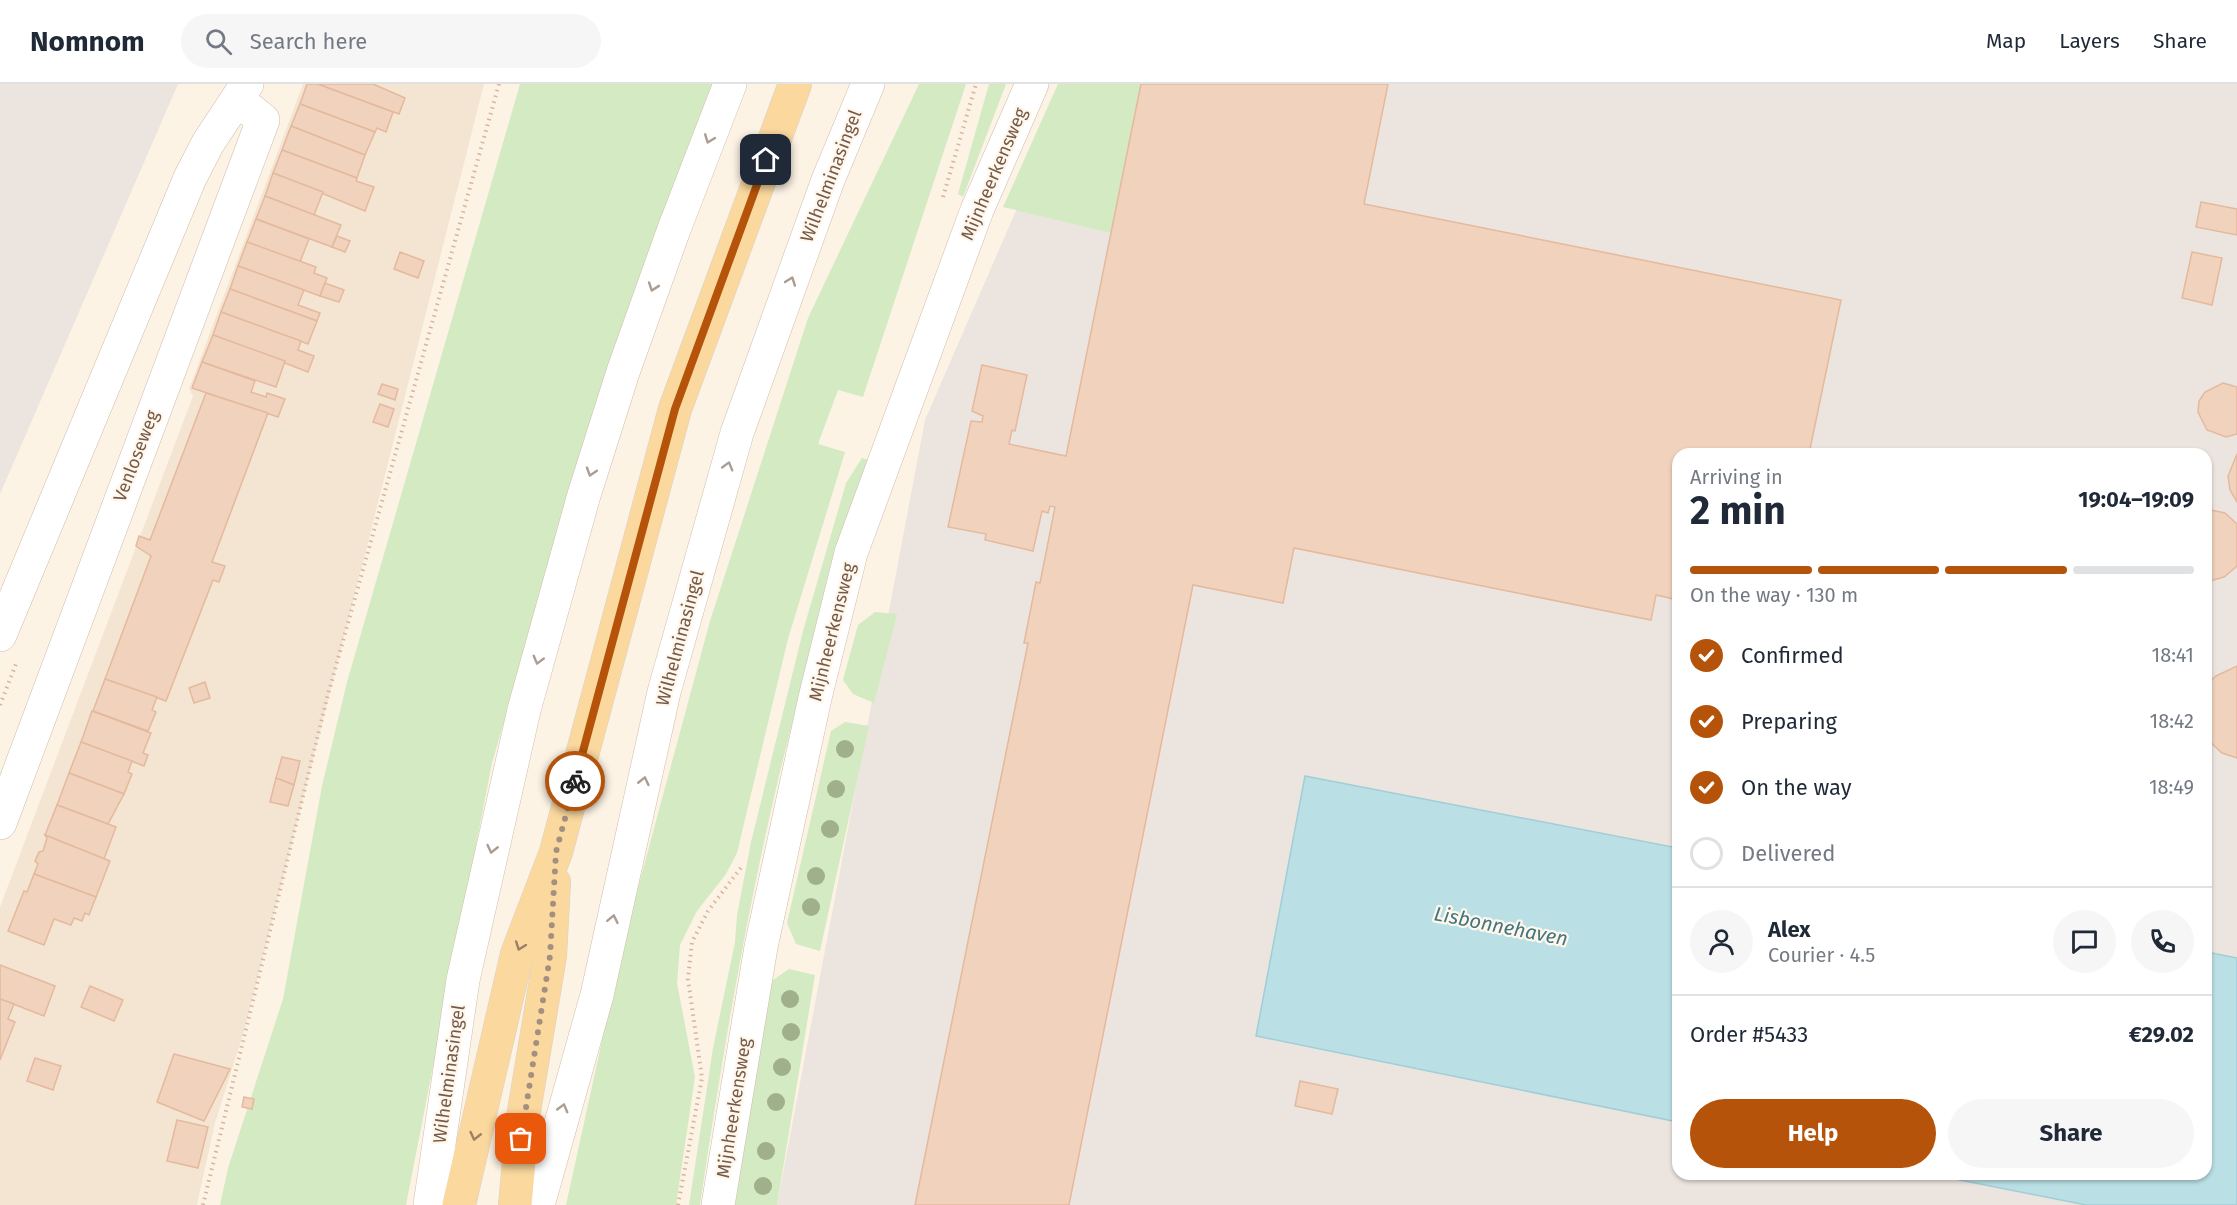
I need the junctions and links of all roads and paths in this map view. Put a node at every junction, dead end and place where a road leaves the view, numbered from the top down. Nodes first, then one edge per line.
1 (498, 84) edge
2 (730, 84) edge
3 (795, 84) edge
4 (868, 84) edge
5 (1032, 84) edge
6 (242, 92) edge
7 (0, 634) edge
8 (0, 822) edge
9 (556, 852) junction
10 (745, 862) dead end
11 (203, 1205) edge
12 (430, 1205) edge
13 (459, 1205) edge
14 (515, 1205) edge
15 (538, 1205) edge
16 (678, 1205) edge
17 (718, 1205) edge

1 - 11 path
2 -> 12 street, Wilhelminasingel
3 - 9 main road, Wilhelminasingel
15 -> 4 street, Wilhelminasingel
5 - 17 street, Mijnheerkensweg
6 - 7 street, Venloseweg
6 - 8 street, Venloseweg
9 -> 13 main road, Wilhelminasingel
9 - 14 main road, Wilhelminasingel
10 - 16 path, Mijnheerkensweg

